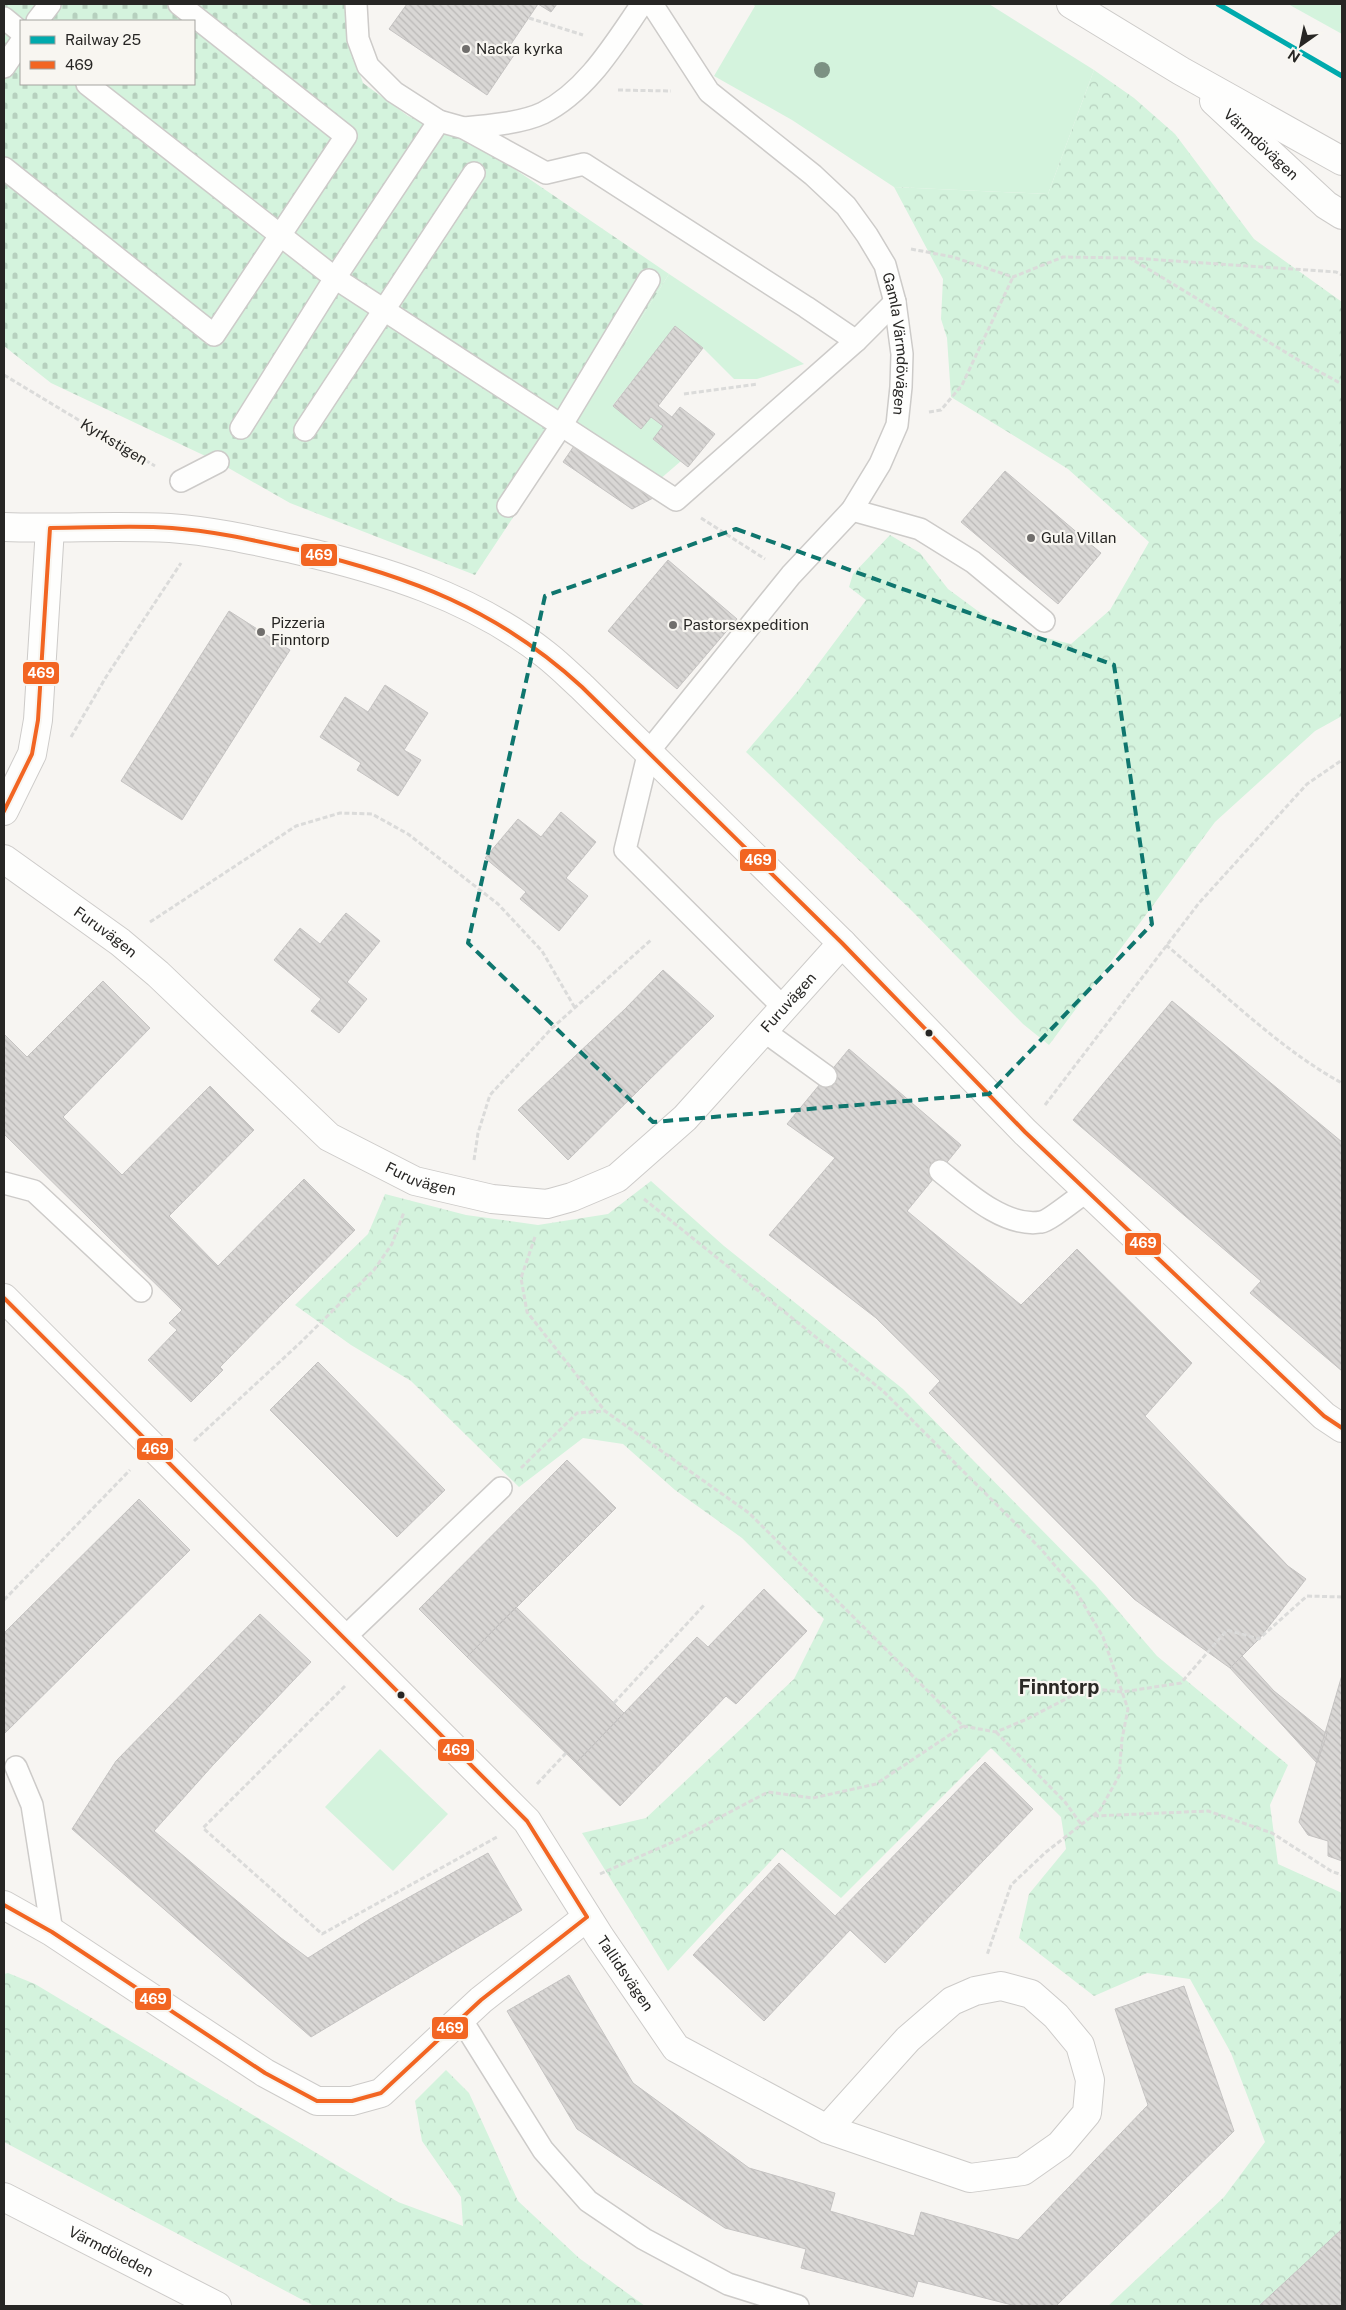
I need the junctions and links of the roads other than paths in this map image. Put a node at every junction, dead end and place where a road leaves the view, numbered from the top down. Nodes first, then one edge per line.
1 (50, 4) edge
2 (179, 4) edge
3 (356, 4) edge
4 (642, 4) edge
5 (652, 4) edge
6 (1071, 4) edge
7 (4, 18) edge
8 (38, 20) edge
9 (20, 31) edge
10 (20, 43) edge
11 (4, 67) edge
12 (1181, 71) junction
13 (88, 85) edge
14 (439, 121) junction
15 (464, 128) junction
16 (1342, 160) edge
17 (4, 168) edge
18 (474, 173) dead end
19 (1342, 215) edge
20 (281, 236) junction
21 (335, 278) junction
22 (649, 280) dead end
23 (895, 302) junction
24 (383, 310) junction
25 (856, 341) junction
26 (561, 426) junction
27 (241, 428) dead end
28 (305, 430) dead end
29 (218, 462) dead end
30 (181, 480) road end
31 (508, 506) dead end
32 (852, 510) junction
33 (4, 527) edge
34 (50, 528) junction
35 (1044, 621) dead end
36 (649, 751) junction
37 (4, 811) edge
38 (4, 859) edge
39 (842, 943) junction
40 (784, 1008) junction
41 (764, 1031) junction
42 (826, 1076) dead end
43 (940, 1171) dead end
44 (4, 1183) edge
45 (1086, 1192) junction
46 (141, 1291) dead end
47 (4, 1298) edge
48 (1342, 1428) edge
49 (501, 1488) road end
50 (344, 1638) junction
51 (16, 1767) dead end
52 (4, 1905) edge
53 (587, 1917) junction
54 (52, 1932) junction
55 (461, 2019) junction
56 (827, 2129) junction
57 (4, 2197) edge
58 (217, 2306) edge
59 (798, 2306) edge

1 - 8 lane
2 - 20 lane
3 - 14 lane
4 - 15 lane
5 - 23 lane, Gamla Värmdövägen
6 - 12 main road, Värmdövägen
7 - 9 lane
10 - 11 lane
12 - 16 main road, Värmdövägen
12 - 19 main road, Värmdövägen
13 - 20 lane
14 - 15 lane
14 - 21 lane
15 - 25 lane
17 - 20 lane
18 - 24 lane
20 - 21 lane
21 - 24 lane
21 - 27 lane
22 - 26 lane
23 - 25 lane
23 - 32 lane, Gamla Värmdövägen
24 - 26 lane
24 - 28 lane
25 - 26 lane
26 - 31 lane
29 - 30 lane
32 - 35 lane
32 - 36 lane, Gamla Värmdövägen
33 - 34 main road
34 - 36 main road
34 - 37 main road
36 - 39 main road
36 - 40 lane
38 - 41 main road, Furuvägen
39 - 40 main road, Furuvägen
39 - 45 main road
40 - 41 main road, Furuvägen
41 - 42 lane
43 - 45 lane
44 - 46 lane
45 - 48 main road
47 - 50 main road, Tallidsvägen
49 - 50 lane
50 - 53 main road, Tallidsvägen
51 - 54 lane
52 - 54 main road
53 - 55 main road
53 - 56 main road, Tallidsvägen
54 - 55 main road
55 - 59 lane
56 - 56 main road, Tallidsvägen
57 - 58 main road, Värmdöleden

